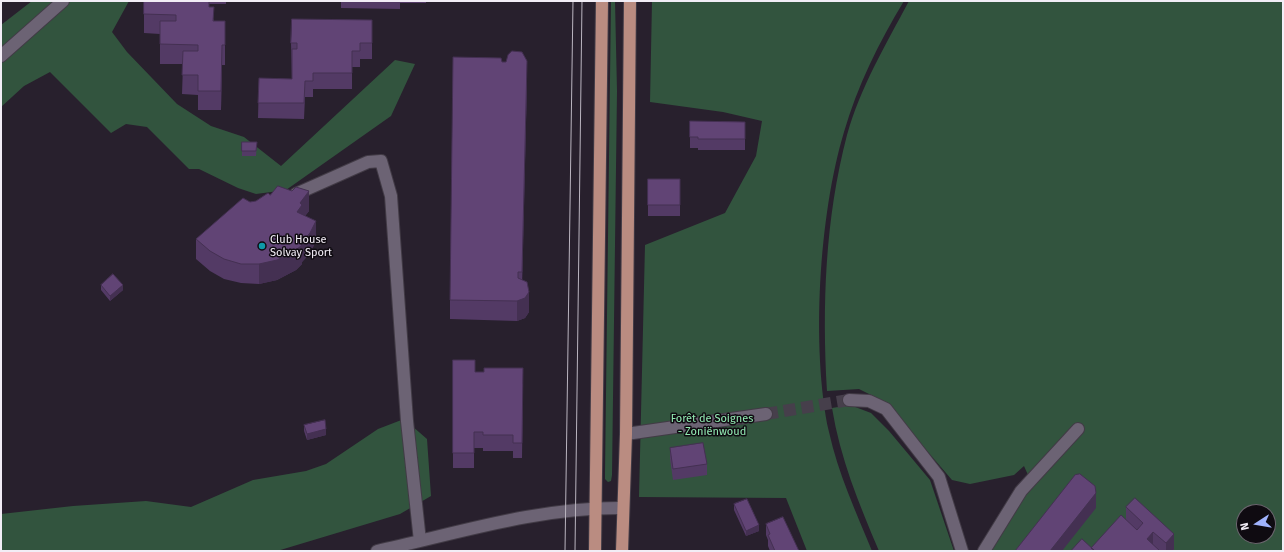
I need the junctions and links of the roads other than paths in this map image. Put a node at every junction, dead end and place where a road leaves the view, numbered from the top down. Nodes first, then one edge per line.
1 (63, 1) edge
2 (602, 1) edge
3 (630, 1) edge
4 (1, 56) edge
5 (296, 194) edge
6 (849, 400) tunnel mouth
7 (766, 414) tunnel mouth
8 (1078, 429) dead end
9 (626, 434) junction
10 (596, 508) junction
11 (623, 508) junction
12 (420, 541) junction
13 (377, 551) edge
14 (594, 551) edge
15 (622, 551) edge
16 (962, 551) edge
17 (984, 551) edge

1 - 4 street
2 - 10 main road
3 - 9 main road
5 - 12 street
6 - 16 street
7 - 9 street
8 - 17 street
9 - 11 main road
10 - 11 street
10 - 12 street
10 - 14 main road
11 - 15 main road
12 - 13 street

